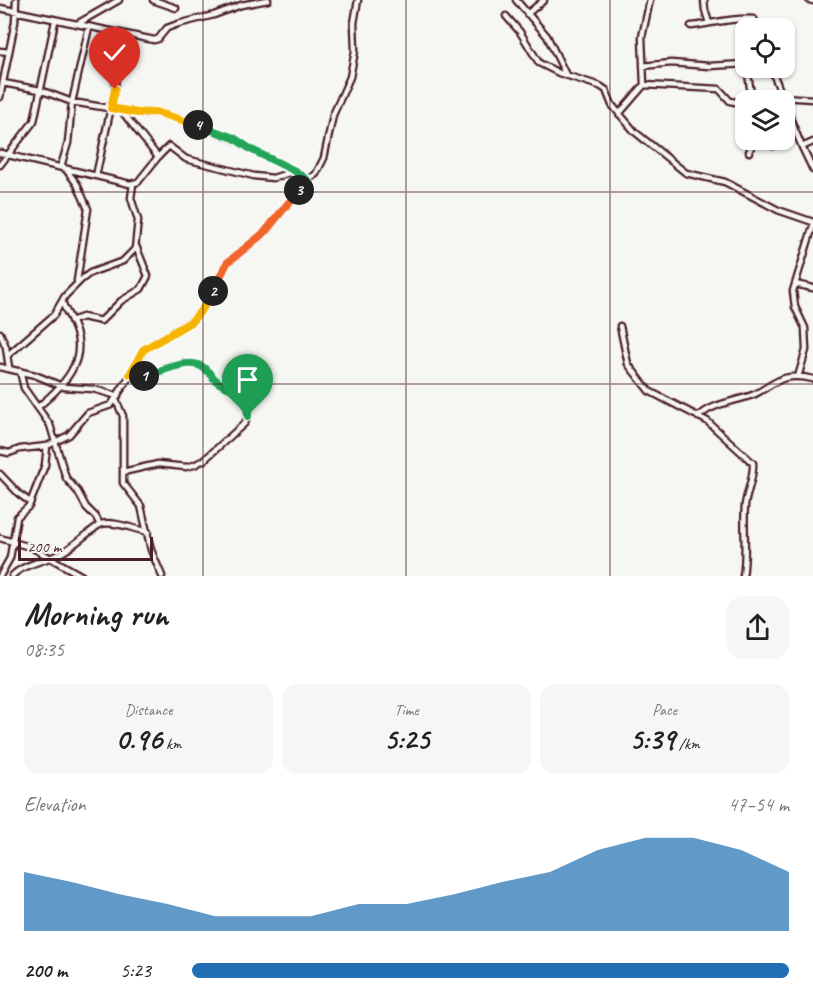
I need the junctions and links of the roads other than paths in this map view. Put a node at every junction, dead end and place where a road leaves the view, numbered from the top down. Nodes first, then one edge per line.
1 (16, 0) edge
2 (119, 0) edge
3 (153, 0) edge
4 (268, 0) edge
5 (358, 0) edge
6 (516, 0) edge
7 (544, 0) edge
8 (650, 0) edge
9 (704, 0) edge
10 (176, 8) dead end
11 (0, 9) edge
12 (16, 12) junction
13 (526, 14) junction
14 (506, 15) dead end
15 (735, 18) edge
16 (55, 21) junction
17 (710, 23) junction
18 (77, 24) junction
19 (691, 26) dead end
20 (89, 27) junction
21 (118, 33) junction
22 (0, 51) edge
23 (9, 52) junction
24 (643, 66) junction
25 (735, 66) edge
26 (566, 75) junction
27 (3, 83) junction
28 (644, 85) junction
29 (40, 90) junction
30 (0, 97) edge
31 (813, 99) edge
32 (795, 100) edge
33 (72, 102) junction
34 (735, 102) edge
35 (111, 108) junction
36 (120, 109) junction
37 (619, 114) junction
38 (795, 131) edge
39 (813, 142) edge
40 (801, 147) junction
41 (3, 154) edge
42 (158, 157) junction
43 (0, 165) edge
44 (62, 167) junction
45 (813, 170) edge
46 (295, 171) junction
47 (96, 176) junction
48 (307, 180) junction
49 (133, 184) junction
50 (813, 222) edge
51 (813, 226) edge
52 (136, 246) junction
53 (77, 284) junction
54 (795, 284) junction
55 (813, 288) edge
56 (62, 301) junction
57 (71, 321) junction
58 (620, 326) dead end
59 (0, 333) edge
60 (8, 355) junction
61 (0, 367) edge
62 (9, 368) junction
63 (20, 371) junction
64 (130, 374) junction
65 (798, 377) junction
66 (813, 380) edge
67 (61, 386) junction
68 (117, 398) junction
69 (38, 407) junction
70 (698, 417) junction
71 (54, 442) junction
72 (47, 446) junction
73 (0, 451) edge
74 (123, 472) junction
75 (0, 474) edge
76 (30, 502) junction
77 (100, 525) junction
78 (148, 532) junction
79 (0, 538) edge
80 (12, 543) junction
81 (52, 558) junction
82 (0, 576) edge
83 (12, 576) edge
84 (82, 576) edge
85 (162, 576) edge
86 (742, 576) edge

1 - 12 street
2 - 18 street
3 - 10 street
4 - 21 street
5 - 48 street
6 - 13 street
7 - 13 street
8 - 24 street
9 - 17 street
11 - 12 street
12 - 16 street
12 - 23 street
13 - 26 street
14 - 26 street
15 - 17 street
16 - 18 street
16 - 29 street
17 - 19 street
18 - 20 street
20 - 21 street
20 - 33 street
21 - 35 street
22 - 23 street
23 - 27 street
24 - 25 street
24 - 28 street
26 - 37 street
27 - 29 street
27 - 30 street
28 - 34 street
28 - 37 street
29 - 33 street
29 - 41 street
31 - 32 street
33 - 35 street
33 - 44 street
35 - 36 street
35 - 47 street
36 - 42 street
36 - 46 street
37 - 50 street
38 - 40 street
39 - 40 street
40 - 45 street
41 - 43 street
41 - 44 street
42 - 46 street
42 - 49 street
44 - 47 street
44 - 53 street
46 - 48 street
47 - 49 street
48 - 64 street
49 - 52 street
51 - 54 street
52 - 53 street
52 - 57 street
53 - 56 street
54 - 55 street
54 - 65 street
56 - 57 street
56 - 60 street
57 - 67 street
58 - 70 street
59 - 60 street
60 - 62 street
61 - 62 street
62 - 63 street
63 - 67 street
63 - 69 street
64 - 68 street
64 - 74 street
65 - 66 street
65 - 70 street
67 - 68 street
67 - 69 street
68 - 71 street
68 - 74 street
69 - 71 street
70 - 86 street
71 - 72 street
71 - 77 street
72 - 73 street
72 - 76 street
74 - 78 street
75 - 76 street
76 - 80 street
77 - 78 street
77 - 81 street
78 - 85 street
79 - 80 street
80 - 81 street
80 - 82 street
81 - 83 street
81 - 84 street

